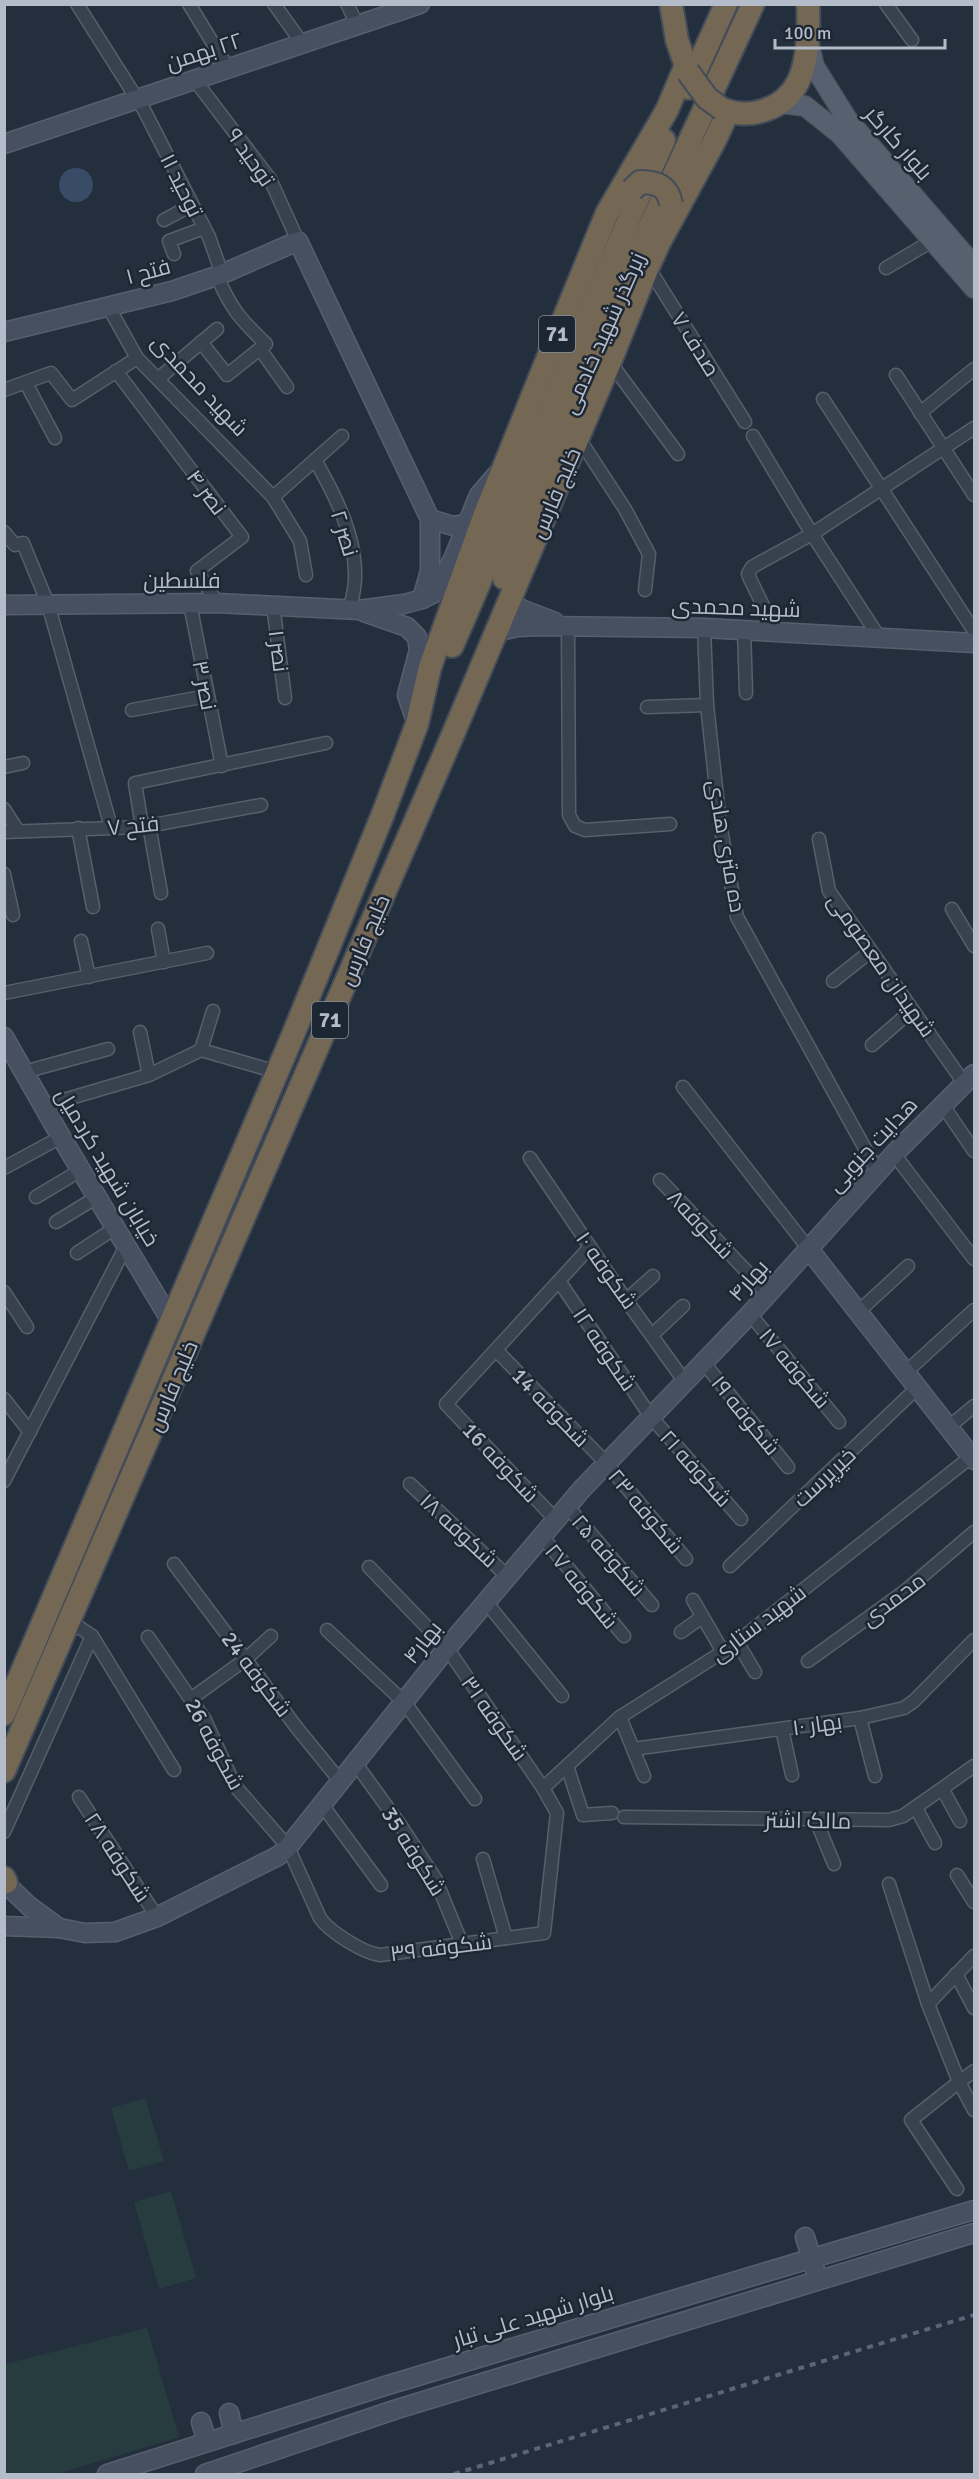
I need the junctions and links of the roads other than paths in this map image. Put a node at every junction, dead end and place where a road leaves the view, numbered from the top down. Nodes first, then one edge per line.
1 (77, 4) edge
2 (189, 4) edge
3 (274, 4) edge
4 (347, 4) edge
5 (420, 4) edge
6 (671, 4) edge
7 (726, 4) edge
8 (753, 4) edge
9 (808, 4) edge
10 (886, 4) edge
11 (358, 26) junction
12 (808, 39) junction
13 (912, 40) dead end
14 (302, 43) junction
15 (228, 68) junction
16 (687, 68) junction
17 (194, 79) junction
18 (138, 99) junction
19 (780, 103) junction
20 (725, 110) junction
21 (4, 144) edge
22 (192, 206) junction
23 (164, 220) dead end
24 (204, 228) junction
25 (298, 241) junction
26 (660, 241) junction
27 (932, 241) junction
28 (174, 255) dead end
29 (975, 266) edge
30 (648, 267) junction
31 (886, 268) dead end
32 (219, 275) junction
33 (975, 288) edge
34 (108, 306) junction
35 (217, 329) dead end
36 (4, 333) edge
37 (201, 342) junction
38 (553, 345) junction
39 (260, 349) junction
40 (137, 358) junction
41 (610, 362) junction
42 (975, 369) edge
43 (116, 371) junction
44 (896, 375) dead end
45 (159, 378) junction
46 (26, 383) junction
47 (287, 387) dead end
48 (4, 390) edge
49 (823, 399) dead end
50 (920, 413) junction
51 (745, 422) dead end
52 (975, 428) edge
53 (342, 436) dead end
54 (753, 436) dead end
55 (578, 437) junction
56 (55, 438) dead end
57 (942, 447) junction
58 (678, 454) dead end
59 (315, 460) junction
60 (503, 468) junction
61 (882, 490) junction
62 (269, 494) junction
63 (975, 495) edge
64 (430, 519) junction
65 (466, 524) junction
66 (4, 532) edge
67 (812, 534) junction
68 (306, 575) dead end
69 (645, 590) dead end
70 (422, 599) junction
71 (510, 600) junction
72 (217, 603) junction
73 (4, 604) edge
74 (48, 604) junction
75 (190, 604) junction
76 (273, 605) junction
77 (355, 610) junction
78 (568, 626) junction
79 (704, 628) junction
80 (744, 630) junction
81 (975, 631) edge
82 (496, 632) junction
83 (776, 632) junction
84 (879, 637) junction
85 (975, 643) edge
86 (746, 693) dead end
87 (207, 696) junction
88 (285, 698) dead end
89 (707, 705) junction
90 (647, 707) dead end
91 (132, 710) dead end
92 (417, 724) junction
93 (452, 739) junction
94 (326, 743) dead end
95 (23, 763) dead end
96 (222, 766) junction
97 (4, 767) edge
98 (261, 805) dead end
99 (4, 809) edge
100 (670, 824) dead end
101 (146, 826) junction
102 (111, 827) junction
103 (78, 828) junction
104 (18, 831) junction
105 (4, 832) edge
106 (819, 839) dead end
107 (4, 874) edge
108 (161, 893) dead end
109 (93, 907) dead end
110 (952, 909) dead end
111 (12, 915) dead end
112 (158, 929) dead end
113 (81, 941) dead end
114 (975, 946) edge
115 (871, 951) junction
116 (207, 953) dead end
117 (164, 962) junction
118 (89, 977) junction
119 (833, 981) dead end
120 (4, 993) edge
121 (912, 1010) junction
122 (213, 1011) dead end
123 (140, 1032) dead end
124 (4, 1037) edge
125 (872, 1045) dead end
126 (108, 1049) dead end
127 (201, 1050) junction
128 (24, 1072) junction
129 (277, 1072) junction
130 (149, 1075) junction
131 (969, 1079) edge
132 (683, 1087) dead end
133 (942, 1104) junction
134 (43, 1106) junction
135 (61, 1137) junction
136 (975, 1151) edge
137 (894, 1154) junction
138 (530, 1158) dead end
139 (4, 1168) edge
140 (81, 1170) junction
141 (878, 1172) junction
142 (660, 1180) dead end
143 (36, 1197) dead end
144 (97, 1197) junction
145 (56, 1222) dead end
146 (115, 1228) junction
147 (126, 1246) junction
148 (590, 1247) junction
149 (808, 1248) junction
150 (77, 1253) dead end
151 (975, 1259) edge
152 (908, 1266) dead end
153 (653, 1276) dead end
154 (559, 1281) junction
155 (4, 1292) edge
156 (768, 1294) junction
157 (627, 1300) junction
158 (683, 1306) dead end
159 (975, 1310) edge
160 (858, 1312) junction
161 (750, 1314) junction
162 (171, 1321) junction
163 (27, 1327) dead end
164 (651, 1335) junction
165 (496, 1350) junction
166 (704, 1363) junction
167 (906, 1372) junction
168 (685, 1382) junction
169 (917, 1389) junction
170 (4, 1399) edge
171 (975, 1406) edge
172 (651, 1417) junction
173 (839, 1422) dead end
174 (949, 1427) junction
175 (30, 1432) junction
176 (973, 1458) edge
177 (606, 1463) junction
178 (788, 1467) dead end
179 (4, 1481) edge
180 (410, 1484) dead end
181 (561, 1512) junction
182 (741, 1519) dead end
183 (975, 1532) edge
184 (541, 1535) junction
185 (686, 1559) dead end
186 (174, 1564) dead end
187 (730, 1566) dead end
188 (369, 1567) dead end
189 (507, 1576) junction
190 (693, 1600) dead end
191 (486, 1602) junction
192 (652, 1605) dead end
193 (702, 1617) junction
194 (70, 1621) junction
195 (327, 1630) dead end
196 (681, 1632) dead end
197 (92, 1636) junction
198 (148, 1636) dead end
199 (271, 1636) dead end
200 (624, 1636) dead end
201 (975, 1640) edge
202 (737, 1642) junction
203 (447, 1648) junction
204 (723, 1652) junction
205 (246, 1659) junction
206 (808, 1661) dead end
207 (754, 1672) dead end
208 (562, 1696) dead end
209 (192, 1698) junction
210 (405, 1703) junction
211 (6, 1704) edge
212 (620, 1717) junction
213 (860, 1718) junction
214 (782, 1729) junction
215 (633, 1749) junction
216 (356, 1764) junction
217 (567, 1766) junction
218 (975, 1766) edge
219 (4, 1770) edge
220 (174, 1770) dead end
221 (792, 1775) dead end
222 (644, 1776) dead end
223 (875, 1776) dead end
224 (341, 1782) junction
225 (543, 1788) junction
226 (943, 1790) junction
227 (79, 1797) dead end
228 (475, 1799) dead end
229 (322, 1806) junction
230 (916, 1808) junction
231 (816, 1820) junction
232 (960, 1821) dead end
233 (4, 1832) edge
234 (935, 1844) dead end
235 (288, 1847) junction
236 (483, 1859) dead end
237 (834, 1864) dead end
238 (957, 1875) dead end
239 (5, 1881) edge
240 (889, 1884) dead end
241 (381, 1885) dead end
242 (975, 1902) edge
243 (157, 1917) junction
244 (4, 1926) edge
245 (59, 1928) junction
246 (543, 1933) joint
247 (506, 1938) junction
248 (462, 1944) junction
249 (975, 1956) edge
250 (956, 1974) junction
251 (928, 2004) junction
252 (975, 2008) edge
253 (975, 2071) edge
254 (959, 2082) junction
255 (975, 2110) edge
256 (957, 2189) dead end
257 (975, 2210) edge
258 (975, 2233) edge
259 (805, 2237) dead end
260 (812, 2258) junction
261 (819, 2280) junction
262 (229, 2413) dead end
263 (201, 2422) dead end
264 (261, 2425) junction
265 (234, 2434) junction
266 (207, 2442) junction
267 (270, 2452) junction
268 (107, 2475) edge
269 (205, 2475) edge

1 - 18 street, توحید ۱۱
2 - 15 street
3 - 14 street
4 - 11 street
5 - 11 street, ٢٢ بهمن
6 - 16 highway
7 - 92 highway, زیرگذر شهید خادمی
8 - 93 highway, زیرگذر شهید خادمی
9 - 12 highway
10 - 13 street
11 - 14 street, ٢٢ بهمن
12 - 19 highway
12 - 29 main road, بلوار کارگر
14 - 15 street, ٢٢ بهمن
15 - 17 street, ٢٢ بهمن
16 - 20 highway, bridge
16 - 38 highway, خلیج فارس / 71
17 - 18 street, ٢٢ بهمن
17 - 25 street, توحید ۹
18 - 21 street, ٢٢ بهمن
18 - 22 street, توحید ۱۱
19 - 20 highway
19 - 27 main road, بلوار کارگر
20 - 26 highway, خلیج فارس / 71
22 - 23 street
22 - 24 street, توحید ۱۱
24 - 28 street
24 - 32 street, توحید ۱۱
25 - 32 street, فتح ۱
25 - 64 street
26 - 30 highway, خلیج فارس / 71
26 - 38 highway, bridge
27 - 31 street
27 - 33 main road, بلوار کارگر
30 - 41 highway, خلیج فارس / 71
30 - 51 street, صدف ۷
32 - 34 street, فتح ۱
32 - 39 street, توحید ۱۱
34 - 36 street, فتح ۱
34 - 40 street, شهید محمدی
35 - 37 street
37 - 39 street
37 - 45 street
38 - 60 highway, خلیج فارس / 71
39 - 47 street
40 - 43 street
40 - 45 street, شهید محمدی
41 - 55 highway, خلیج فارس / 71
41 - 58 street
42 - 50 street
43 - 46 street
43 - 72 street, نصر ۴
44 - 50 street
45 - 62 street, شهید محمدی
46 - 48 street
46 - 56 street
49 - 61 street
50 - 57 street
52 - 57 street
53 - 59 street
54 - 67 street
55 - 69 street
55 - 71 highway, خلیج فارس / 71
57 - 61 street
57 - 63 street
59 - 62 street
59 - 77 street, نصر ۲
60 - 65 street
60 - 92 highway, خلیج فارس / 71
61 - 67 street
61 - 81 street
62 - 68 street, شهید محمدی
64 - 65 street
64 - 70 street
65 - 70 street
66 - 74 street
67 - 83 street
67 - 84 street
70 - 77 street, فلسطین
71 - 78 street
71 - 82 highway, خلیج فارس / 71
72 - 75 street, فلسطین
72 - 76 street, فلسطین
73 - 74 street, فلسطین
74 - 75 street, فلسطین
74 - 102 street
75 - 87 street, نصر ۳
76 - 77 street, فلسطین
76 - 88 street, نصر ۱
77 - 92 street, فلسطین
78 - 79 street, شهید محمدی
78 - 82 street, شهید محمدی
78 - 100 street
79 - 80 street, شهید محمدی
79 - 89 street, ده متری هادی
80 - 83 street, شهید محمدی
80 - 86 street
82 - 93 highway, خلیج فارس / 71
83 - 84 street, شهید محمدی
84 - 85 street, شهید محمدی
87 - 91 street
87 - 96 street, نصر ۳
89 - 90 street
89 - 141 street, ده متری هادی
92 - 129 highway, خلیج فارس / 71
93 - 194 highway, خلیج فارس / 71
94 - 96 street
95 - 97 street
96 - 101 street
98 - 101 street, فتح ۷
99 - 104 street
101 - 102 street, فتح ۷
101 - 108 street
102 - 103 street, فتح ۷
103 - 104 street, فتح ۷
103 - 109 street
104 - 105 street, فتح ۷
106 - 115 street, شهیدان معصومی
107 - 111 street
110 - 114 street
112 - 117 street
113 - 118 street
115 - 119 street
115 - 121 street, شهیدان معصومی
116 - 117 street
117 - 118 street
118 - 120 street
121 - 125 street
121 - 131 street, شهیدان معصومی
122 - 127 street
123 - 130 street
124 - 128 street, خیابان شهید کردمیل
126 - 128 street
127 - 129 street
127 - 130 street
128 - 134 street, خیابان شهید کردمیل
129 - 162 highway, خلیج فارس / 71
130 - 134 street
131 - 133 street, هدایت جنوبی
132 - 149 street
133 - 136 street
133 - 137 street, هدایت جنوبی
134 - 135 street, خیابان شهید کردمیل
135 - 139 street
135 - 140 street, خیابان شهید کردمیل
137 - 141 street, هدایت جنوبی
137 - 151 street
138 - 148 street, شکوفه ۱۰
140 - 143 street
140 - 144 street, خیابان شهید کردمیل
141 - 149 street, هدایت جنوبی
142 - 156 street, شکوفه۸
144 - 145 street
144 - 146 street, خیابان شهید کردمیل
146 - 147 street, خیابان شهید کردمیل
146 - 150 street
147 - 162 street, خیابان شهید کردمیل
147 - 175 street
148 - 154 street
148 - 157 street, شکوفه ۱۰
149 - 156 street, بهار۴
149 - 160 street
152 - 160 street
153 - 157 street
154 - 165 street
154 - 172 street, شکوفه ۱۲
155 - 163 street
156 - 161 street, بهار۴
157 - 164 street, شکوفه ۱۰
158 - 164 street
159 - 167 street
160 - 167 street
161 - 166 street, بهار۴
161 - 173 street, شکوفه ۱۷
162 - 211 highway, خلیج فارس / 71
164 - 168 street, شکوفه ۱۰
165 - 177 street, شکوفه 14
165 - 181 street, شکوفه 16
166 - 168 street, بهار۴
166 - 178 street, شکوفه ۱۹
167 - 169 street
168 - 172 street, بهار۴
169 - 174 street
169 - 187 street, خیرپرست
170 - 175 street
171 - 174 street
172 - 177 street, بهار۴
172 - 182 street, شکوفه ۲۱
174 - 176 street
175 - 179 street
176 - 202 street, شهید ستاری
177 - 181 street, بهار۴
177 - 185 street, شکوفه ۲۳
180 - 189 street, شکوفه ۱۸
181 - 184 street, بهار۴
181 - 192 street, شکوفه ۲۵
183 - 206 street, محمدی
184 - 189 street, بهار۴
184 - 200 street, شکوفه ۲۷
186 - 205 street, شکوفه 24
188 - 203 street, شکوفه ۳۱
189 - 191 street, بهار۴
190 - 193 street
191 - 203 street, بهار۴
191 - 208 street
193 - 196 street
193 - 204 street
194 - 197 street
194 - 219 highway, خلیج فارس / 71
195 - 210 street
197 - 220 street
197 - 233 street
198 - 209 street, شکوفه 26
199 - 205 street
201 - 213 street, بهار ۱۰
202 - 204 street, شهید ستاری
202 - 207 street
203 - 210 street, بهار۴
203 - 225 street, شکوفه ۳۱
204 - 212 street, شهید ستاری
205 - 209 street
205 - 224 street, شکوفه 24
209 - 235 street, شکوفه 26
210 - 216 street, بهار۴
210 - 228 street
212 - 215 street
212 - 217 street, شهید ستاری
213 - 214 street, بهار ۱۰
213 - 223 street
214 - 215 street, بهار ۱۰
214 - 221 street
215 - 222 street
216 - 224 street, بهار۴
216 - 248 street, شکوفه 35
217 - 225 street, شهید ستاری
217 - 231 street, مالک اشتر
218 - 226 street, مالک اشتر
224 - 229 street, بهار۴
225 - 246 street, شکوفه ۳۱
226 - 230 street, مالک اشتر
226 - 232 street
227 - 243 street, شکوفه ۲۸
229 - 235 street, بهار۴
229 - 241 street
230 - 231 street, مالک اشتر
230 - 234 street
231 - 237 street
235 - 243 street, بهار۴
235 - 248 street, شکوفه ۳۹
236 - 247 street
238 - 242 street
239 - 245 street
240 - 251 street
243 - 245 street, بهار۴
244 - 245 street, بهار۴
246 - 247 street, شکوفه ۳۹
247 - 248 street, شکوفه ۳۹
249 - 250 street
250 - 251 street
250 - 252 street
251 - 254 street
253 - 254 street
254 - 255 street
254 - 256 street
257 - 260 street, بلوار شهید علی تبار
258 - 261 street
259 - 260 street
260 - 261 street
260 - 264 street, بلوار شهید علی تبار
261 - 267 street
262 - 265 street
263 - 266 street
264 - 265 street, بلوار شهید علی تبار
264 - 267 street
265 - 266 street, بلوار شهید علی تبار
266 - 268 street, بلوار شهید علی تبار
267 - 269 street

